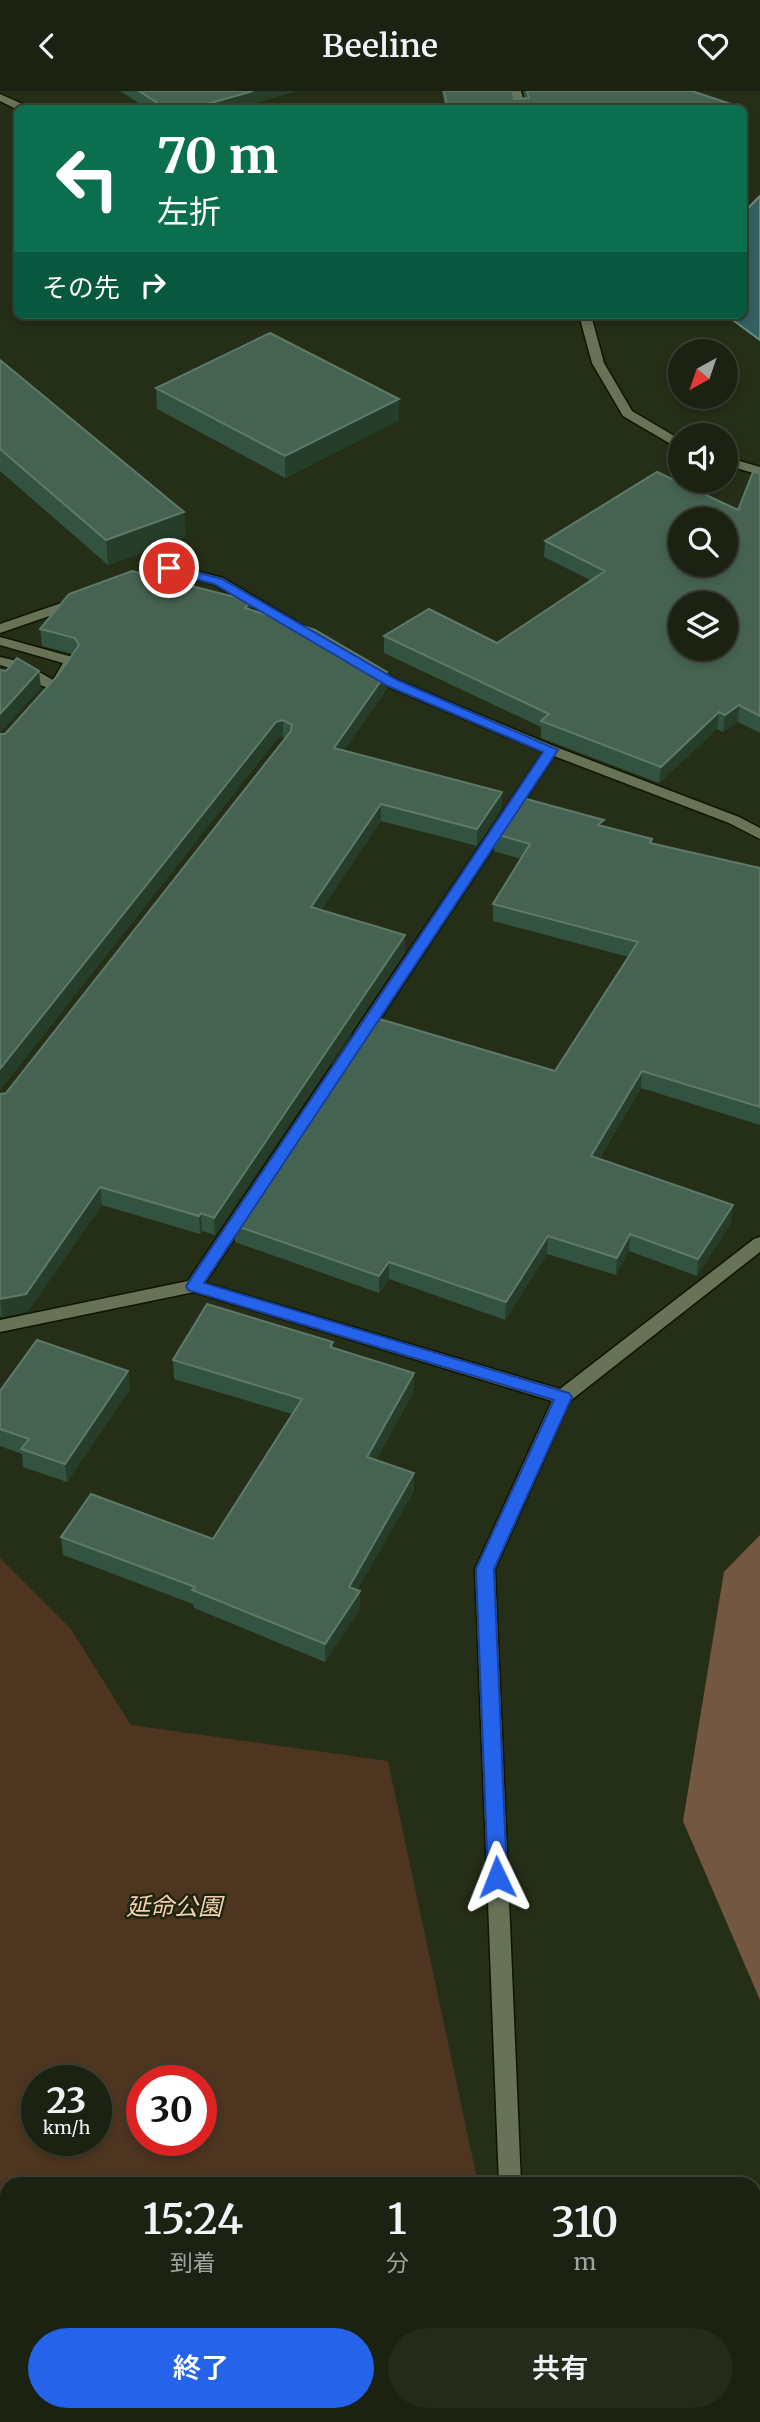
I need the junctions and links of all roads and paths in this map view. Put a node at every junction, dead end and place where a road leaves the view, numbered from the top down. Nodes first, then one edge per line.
1 (0, 97) edge
2 (17, 105) edge
3 (586, 319) edge
4 (668, 438) edge
5 (738, 465) edge
6 (760, 471) edge
7 (117, 587) edge
8 (91, 596) edge
9 (0, 629) edge
10 (0, 641) edge
11 (323, 641) edge
12 (0, 661) edge
13 (358, 662) edge
14 (551, 750) junction
15 (760, 834) edge
16 (760, 1243) edge
17 (194, 1286) junction
18 (0, 1326) edge
19 (563, 1397) junction
20 (510, 2177) edge

1 - 2 street
3 - 4 street
5 - 6 street
7 - 11 street
8 - 9 street
10 - 12 street
13 - 14 street
14 - 15 street
14 - 17 street
16 - 19 street
17 - 18 street
17 - 19 street
19 - 20 street

